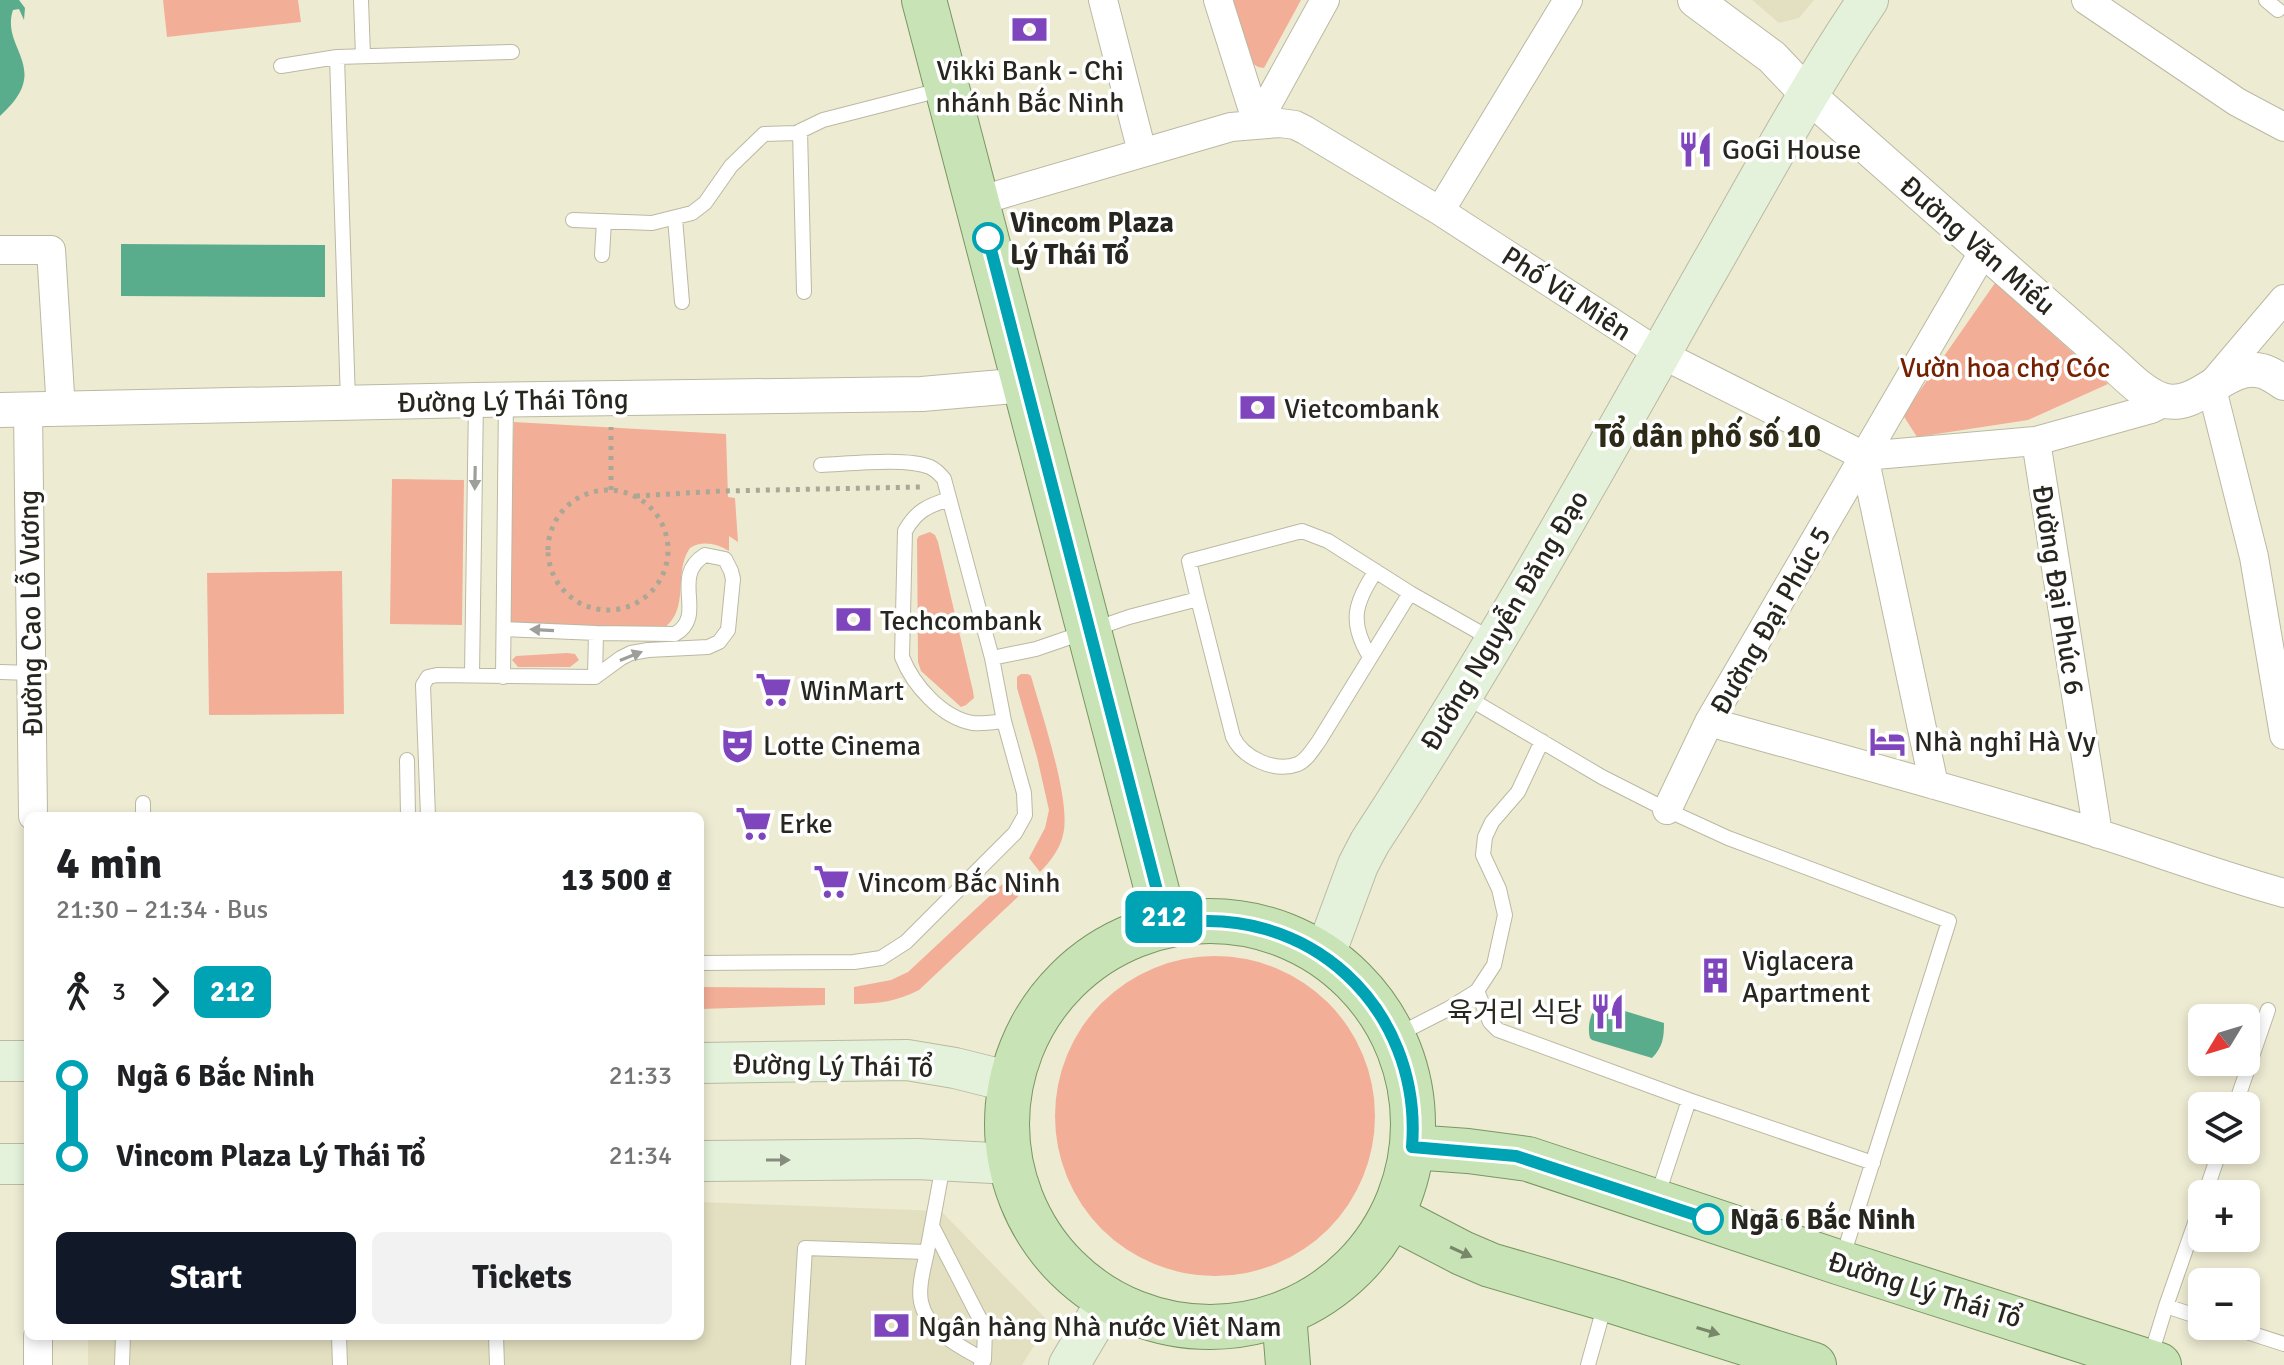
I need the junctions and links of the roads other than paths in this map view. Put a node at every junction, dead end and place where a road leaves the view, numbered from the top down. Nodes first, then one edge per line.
1 (361, 0) edge
2 (924, 0) edge
3 (1103, 0) edge
4 (1218, 0) edge
5 (1325, 0) edge
6 (1568, 0) edge
7 (1695, 0) edge
8 (1868, 0) edge
9 (2086, 0) edge
10 (512, 52) dead end
11 (363, 56) junction
12 (337, 57) junction
13 (281, 66) dead end
14 (948, 88) junction
15 (1808, 95) junction
16 (1257, 123) junction
17 (2284, 127) edge
18 (800, 131) junction
19 (1142, 152) junction
20 (978, 201) junction
21 (1440, 211) junction
22 (675, 218) junction
23 (573, 220) dead end
24 (604, 221) junction
25 (1985, 249) junction
26 (0, 250) edge
27 (602, 255) dead end
28 (804, 292) dead end
29 (2284, 299) edge
30 (682, 302) dead end
31 (1659, 353) junction
32 (2284, 383) edge
33 (1025, 385) junction
34 (2211, 385) junction
35 (491, 400) junction
36 (2167, 401) junction
37 (348, 403) junction
38 (30, 410) edge
39 (2036, 441) junction
40 (1864, 456) junction
41 (821, 465) dead end
42 (949, 499) junction
43 (1376, 571) junction
44 (1410, 593) junction
45 (1198, 599) junction
46 (505, 629) junction
47 (1091, 631) junction
48 (596, 633) junction
49 (1495, 641) junction
50 (1370, 657) junction
51 (992, 658) junction
52 (0, 672) edge
53 (31, 673) junction
54 (472, 675) junction
55 (503, 677) junction
56 (595, 677) junction
57 (1463, 694) junction
58 (1004, 721) junction
59 (1709, 722) junction
60 (2284, 735) edge
61 (1542, 741) junction
62 (407, 760) dead end
63 (1934, 785) junction
64 (1667, 810) junction
65 (33, 812) edge
66 (408, 812) edge
67 (428, 812) edge
68 (2098, 834) junction
69 (2284, 893) edge
70 (1166, 925) junction
71 (1324, 957) junction
72 (704, 963) edge
73 (1477, 991) junction
74 (2268, 1010) dead end
75 (1393, 1037) junction
76 (0, 1061) edge
77 (24, 1061) edge
78 (704, 1063) edge
79 (1011, 1082) junction
80 (2240, 1092) edge
81 (1689, 1100) junction
82 (1412, 1147) junction
83 (944, 1160) junction
84 (704, 1161) edge
85 (1873, 1163) junction
86 (0, 1164) edge
87 (24, 1164) edge
88 (1011, 1164) junction
89 (1655, 1201) junction
90 (1391, 1216) junction
91 (932, 1226) junction
92 (2188, 1243) edge
93 (927, 1252) junction
94 (1841, 1263) junction
95 (1108, 1299) junction
96 (1606, 1299) junction
97 (2166, 1306) junction
98 (2188, 1313) edge
99 (1284, 1314) junction
100 (2260, 1336) edge
101 (38, 1340) edge
102 (123, 1340) edge
103 (339, 1340) edge
104 (496, 1340) edge
105 (2284, 1344) edge
106 (2056, 1349) edge
107 (1763, 1357) edge
108 (982, 1363) edge
109 (2154, 1363) edge
110 (38, 1365) edge
111 (122, 1365) edge
112 (340, 1365) edge
113 (497, 1365) edge
114 (798, 1365) edge
115 (1069, 1365) edge
116 (1288, 1365) edge
117 (1588, 1365) edge
118 (1814, 1365) edge

1 - 11 lane
2 - 14 main road
3 - 19 street
4 - 16 street
5 - 16 street
6 - 21 street
7 - 15 street, Đường Văn Miếu
8 - 15 main road, Đường Nguyễn Đăng Đạo
9 - 17 street
10 - 11 lane
11 - 12 lane
12 - 13 lane
12 - 37 lane
14 - 18 lane
14 - 20 main road
15 - 25 street, Đường Văn Miếu
15 - 31 main road, Đường Nguyễn Đăng Đạo
16 - 19 street, Phố Vũ Miên
16 - 21 street, Phố Vũ Miên
18 - 22 lane
18 - 28 lane
19 - 20 street, Phố Vũ Miên
20 - 33 main road
21 - 31 street, Phố Vũ Miên
22 - 24 lane
22 - 30 lane
23 - 24 lane
24 - 27 lane
25 - 36 street, Đường Văn Miếu
25 - 40 street, Đường Đại Phúc 5
26 - 38 street, Đường Cao Lỗ Vương
29 - 34 street
31 - 40 street, Phố Vũ Miên
31 - 49 main road, Đường Nguyễn Đăng Đạo
32 - 34 street
33 - 35 street, Đường Lý Thái Tông
33 - 47 main road
34 - 36 street
34 - 60 street
35 - 37 street, Đường Lý Thái Tông
35 - 46 lane
35 -> 54 lane
36 - 39 street
37 - 38 street, Đường Lý Thái Tông
38 - 53 street, Đường Cao Lỗ Vương
39 - 40 street
39 - 68 street, Đường Đại Phúc 6
40 - 59 street, Đường Đại Phúc 5
40 - 63 street
41 - 42 lane
42 - 51 lane
42 - 58 lane
43 - 44 lane
43 - 45 lane
43 - 50 lane
44 - 49 lane
44 - 50 lane
45 - 47 lane
45 - 50 lane
48 -> 46 lane
46 - 55 lane
47 - 51 lane
47 - 70 main road
48 - 56 lane
56 -> 48 lane
49 - 57 main road, Đường Nguyễn Đăng Đạo
51 - 58 lane
52 - 53 lane
53 - 65 street, Đường Cao Lỗ Vương
54 - 55 lane
54 - 67 lane
55 - 56 lane
57 - 61 lane
57 - 71 main road, Đường Nguyễn Đăng Đạo
58 - 72 lane
59 - 63 street, Đường Đại Phúc 5
59 - 64 street
61 - 64 lane
61 - 73 lane
62 - 66 lane
63 - 68 street, Đường Đại Phúc 5
64 - 85 lane
68 - 69 street, Đường Đại Phúc 5
70 - 71 main road
70 - 79 main road
71 - 75 main road
73 - 75 lane
73 - 81 lane
74 - 80 lane
75 - 82 main road
76 - 77 main road
78 - 79 main road, Đường Lý Thái Tổ
79 - 88 main road
81 - 85 lane
81 - 89 lane
82 - 89 main road, Đường Lý Thái Tổ
82 - 90 main road
84 -> 83 main road
83 - 88 main road
83 - 91 lane
85 - 94 lane
86 - 87 main road
88 - 95 main road
89 - 94 main road, Đường Lý Thái Tổ
90 -> 96 main road
90 - 99 main road
91 - 93 lane
91 - 108 lane
92 - 97 lane
93 - 108 lane
93 - 114 lane
94 - 106 main road, Đường Lý Thái Tổ
95 - 99 main road
95 - 115 main road
96 -> 107 main road
96 - 117 lane
97 - 98 lane
97 - 109 lane
99 - 116 main road
100 - 105 lane
101 - 110 street
102 - 111 lane
103 - 112 lane
104 - 113 lane
106 - 109 main road, Đường Lý Thái Tổ
107 - 118 main road

